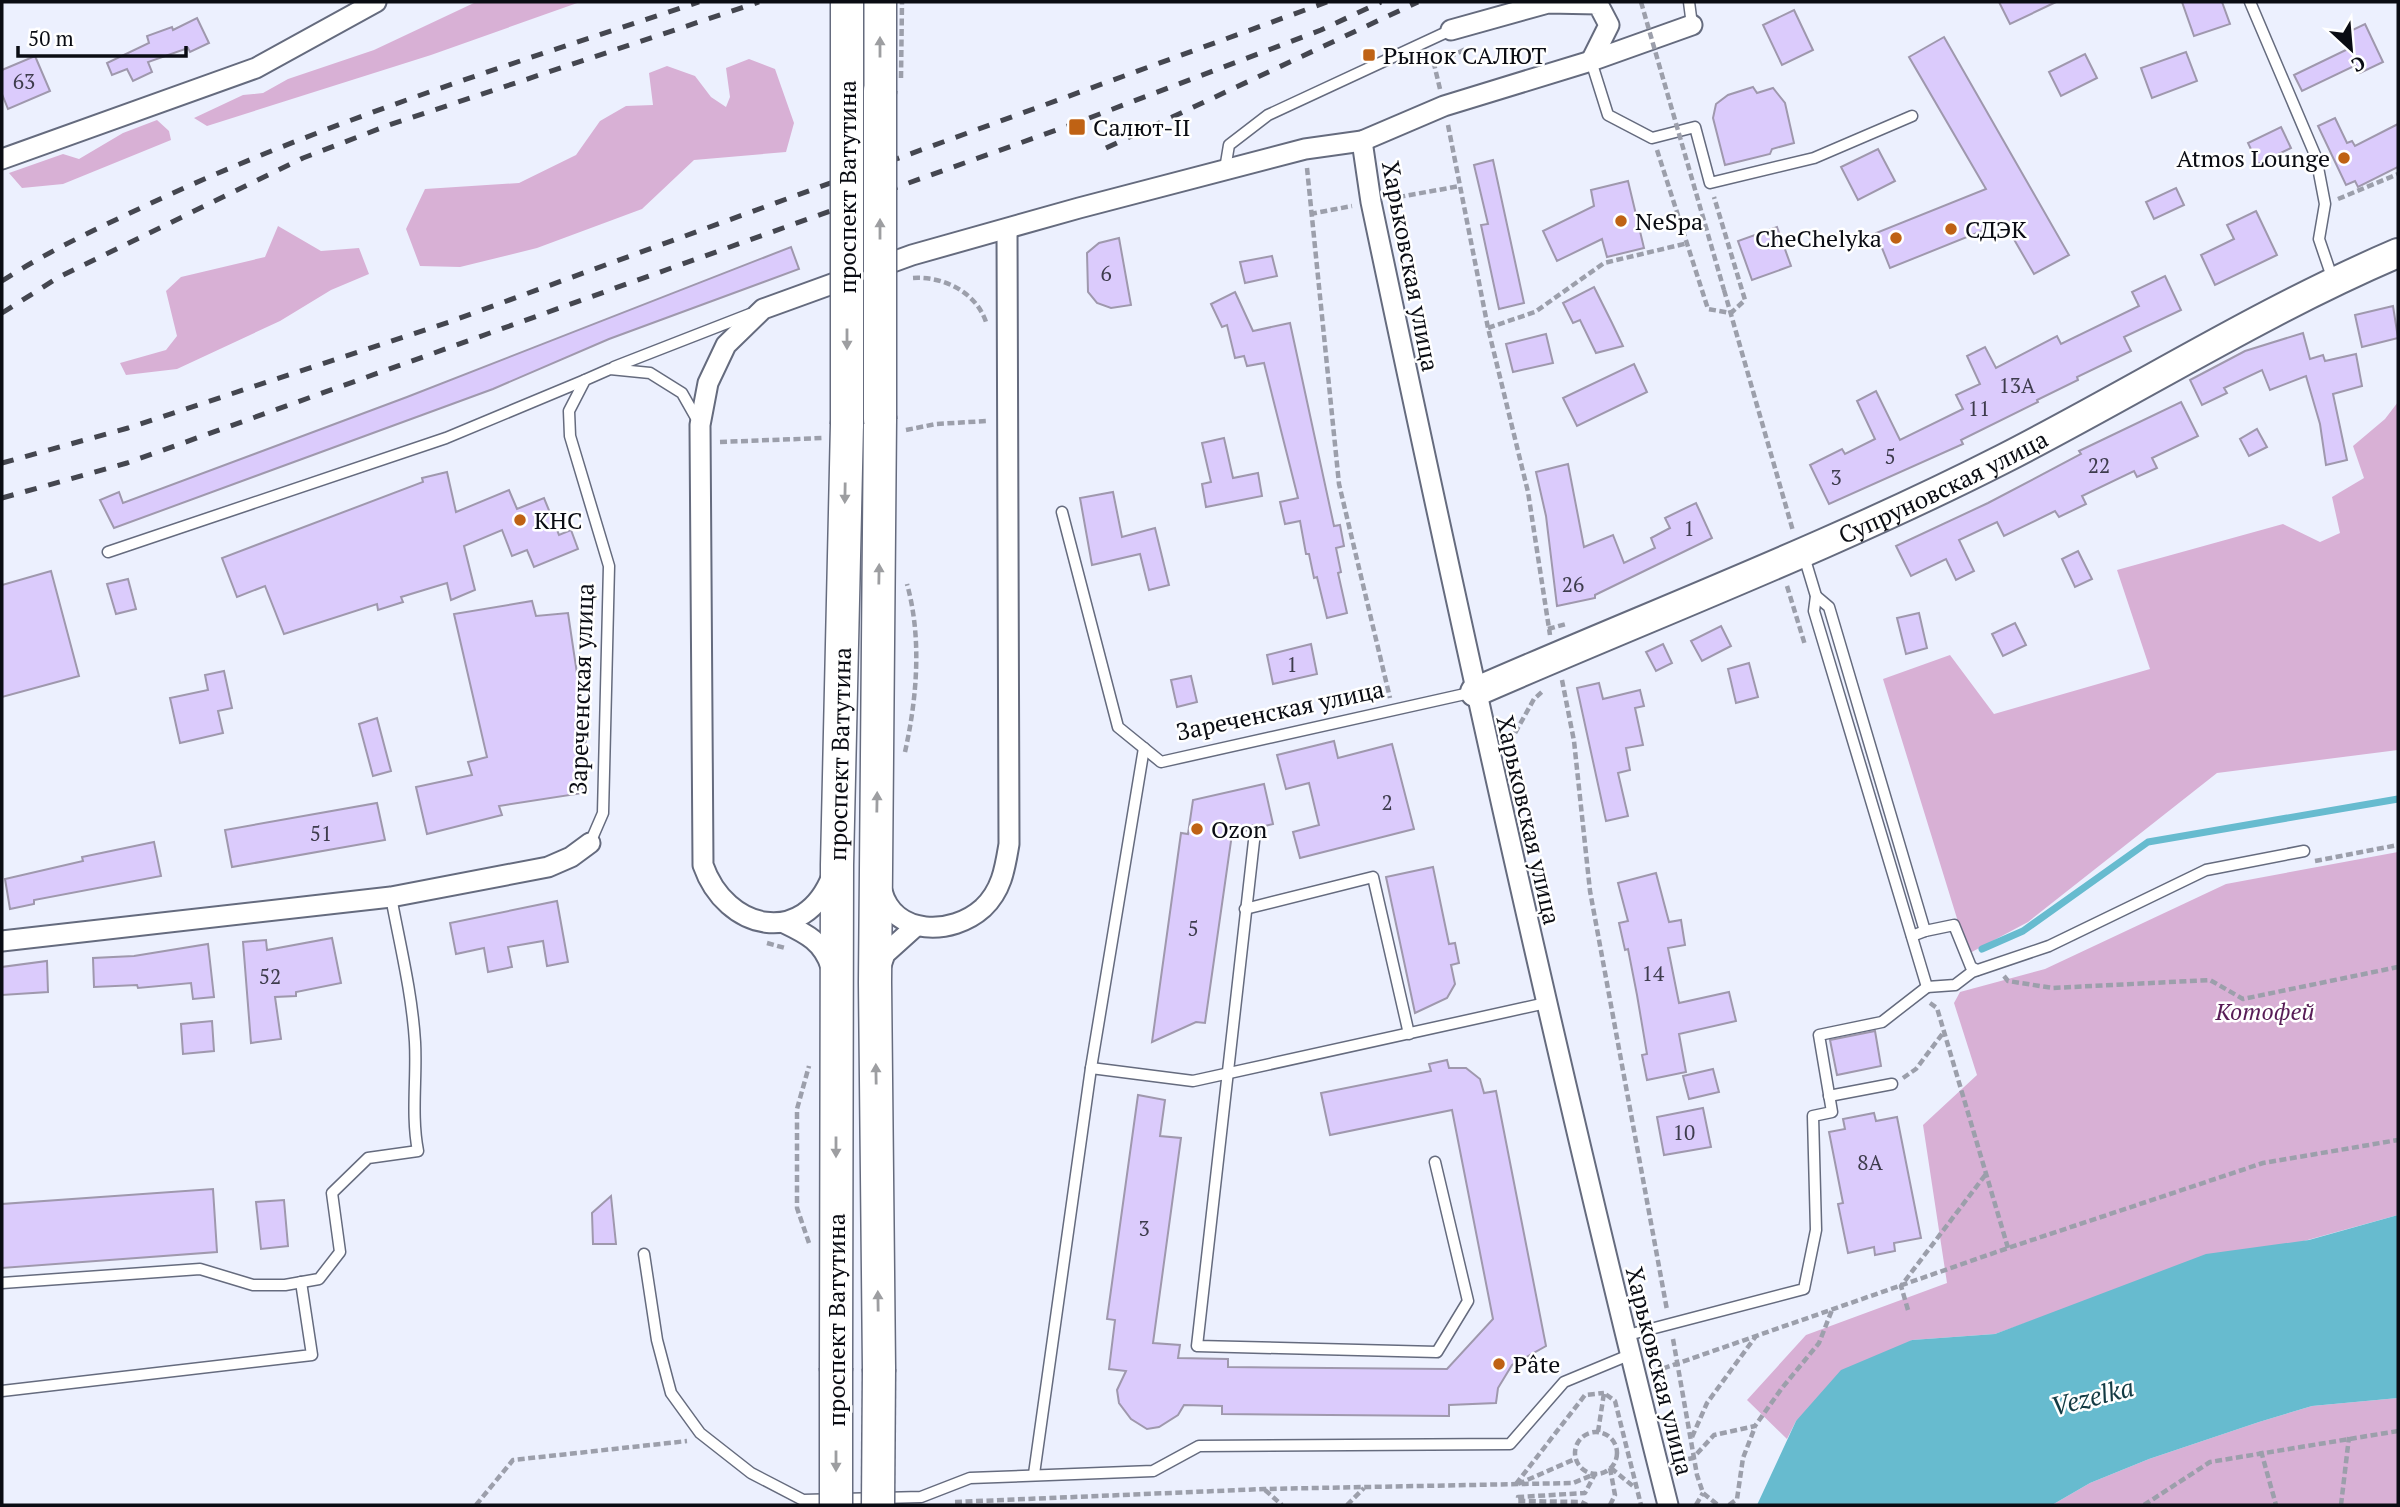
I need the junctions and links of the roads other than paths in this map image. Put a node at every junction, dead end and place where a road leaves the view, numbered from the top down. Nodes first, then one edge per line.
1 (376, 2) edge
2 (847, 2) edge
3 (880, 2) edge
4 (1689, 2) edge
5 (2249, 2) edge
6 (1692, 25) joint
7 (1458, 29) joint
8 (1591, 61) junction
9 (1912, 116) dead end
10 (1362, 141) junction
11 (2, 159) edge
12 (1225, 170) junction
13 (1007, 229) junction
14 (2398, 253) edge
15 (2333, 281) junction
16 (763, 309) junction
17 (610, 369) junction
18 (584, 380) junction
19 (700, 425) junction
20 (1062, 512) dead end
21 (108, 552) dead end
22 (1803, 553) junction
23 (1816, 596) junction
24 (1475, 692) junction
25 (1144, 748) junction
26 (1255, 832) dead end
27 (590, 843) joint
28 (2304, 851) dead end
29 (836, 865) junction
30 (876, 870) junction
31 (391, 897) junction
32 (1245, 909) junction
33 (783, 923) junction
34 (915, 928) junction
35 (1925, 931) junction
36 (1912, 936) junction
37 (2, 941) edge
38 (1976, 970) junction
39 (836, 981) junction
40 (875, 982) junction
41 (1927, 987) junction
42 (1546, 1003) junction
43 (1409, 1034) junction
44 (1091, 1068) junction
45 (1226, 1076) junction
46 (1892, 1084) road end
47 (1829, 1096) junction
48 (1435, 1162) dead end
49 (644, 1254) dead end
50 (301, 1282) junction
51 (2, 1283) edge
52 (1626, 1345) junction
53 (2, 1391) edge
54 (1034, 1474) junction
55 (1668, 1504) edge
56 (836, 1505) edge
57 (878, 1505) edge

1 - 11 street
2 -> 29 main road, проспект Ватутина, bridge
30 -> 3 main road, проспект Ватутина, bridge
4 - 6 lane
5 - 15 lane
6 - 8 street
7 - 8 street
7 - 12 lane
8 - 9 lane
8 - 10 street
10 - 12 street
10 - 24 street, Харьковская улица
12 - 13 street
13 - 16 street
13 - 34 street
14 - 15 street, Супруновская улица
15 - 22 street, Супруновская улица
16 - 17 lane
16 - 19 street
17 - 18 lane
17 - 19 lane
18 - 21 lane
18 - 27 lane, Зареченская улица
19 - 33 street
20 - 25 lane, Зареченская улица
22 - 23 lane
22 - 24 street, Супруновская улица
23 - 35 lane
23 - 36 lane
24 - 25 lane, Зареченская улица
24 - 42 street, Харьковская улица
25 - 44 lane
26 - 32 lane
27 - 31 street, Зареченская улица
28 - 38 lane
29 - 33 street
29 - 39 main road, проспект Ватутина
30 - 34 street
30 - 40 main road, проспект Ватутина
31 - 37 street, Зареченская улица
31 - 50 lane
32 - 43 lane
32 - 45 lane
33 - 39 street
34 - 40 street
35 - 36 lane
35 - 38 lane
36 - 41 lane
38 - 41 lane
39 -> 56 main road, проспект Ватутина, bridge
57 -> 40 main road, проспект Ватутина, bridge
41 - 47 lane
42 - 43 lane
42 - 52 street, Харьковская улица
43 - 45 lane
44 - 45 lane
44 - 54 lane
45 - 48 lane
46 - 47 lane
47 - 52 lane
49 - 54 lane
50 - 51 lane
50 - 53 lane
52 - 54 lane
52 - 55 street, Харьковская улица

